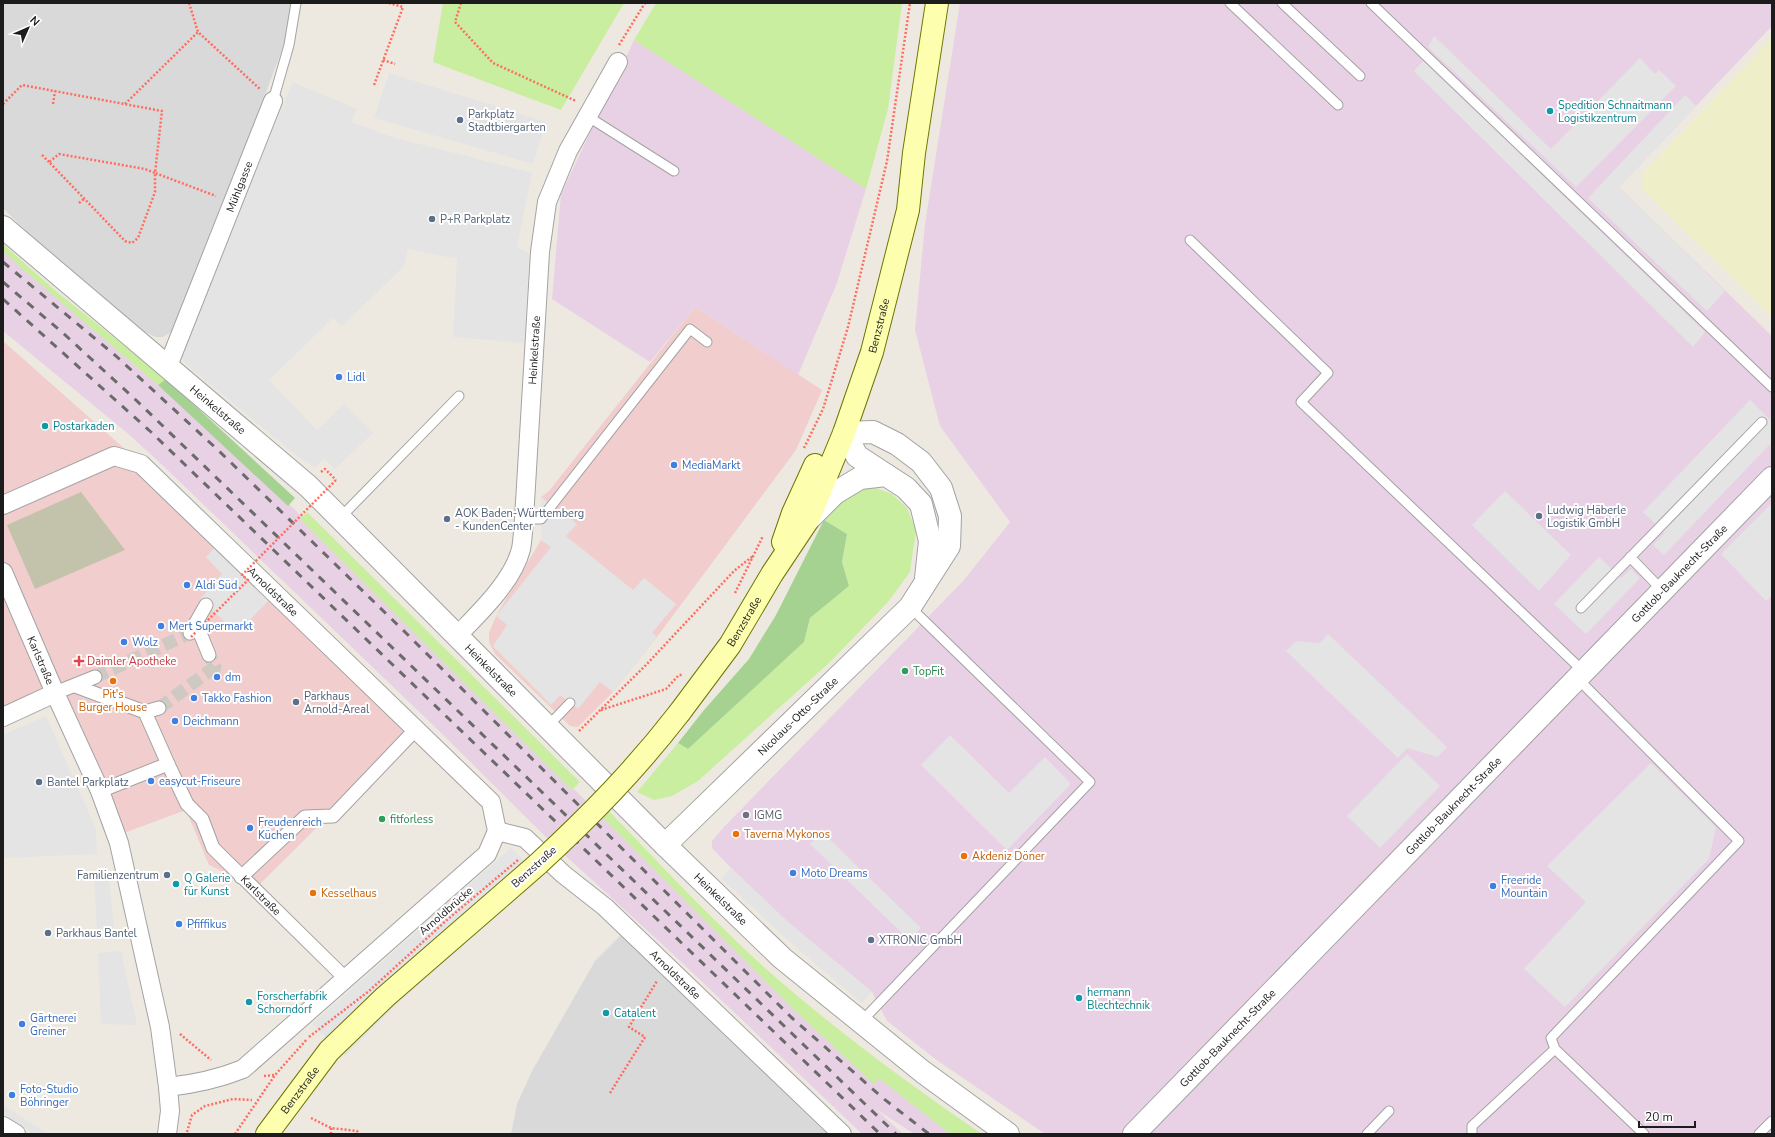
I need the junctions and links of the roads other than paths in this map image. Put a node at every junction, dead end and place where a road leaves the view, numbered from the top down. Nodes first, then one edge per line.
1 (296, 3) edge
2 (937, 3) edge
3 (1230, 3) edge
4 (1282, 3) edge
5 (1371, 3) edge
6 (618, 62) road end
7 (1360, 76) dead end
8 (273, 101) joint
9 (1338, 105) dead end
10 (589, 112) junction
11 (914, 153) junction
12 (674, 171) dead end
13 (3, 227) edge
14 (1190, 240) dead end
15 (707, 342) dead end
16 (168, 366) junction
17 (1772, 387) edge
18 (459, 396) dead end
19 (1762, 422) dead end
20 (844, 432) junction
21 (886, 475) junction
22 (1772, 478) edge
23 (3, 505) edge
24 (341, 518) junction
25 (524, 518) junction
26 (808, 520) junction
27 (1630, 557) junction
28 (3, 572) edge
29 (772, 574) junction
30 (925, 582) junction
31 (1662, 590) junction
32 (206, 605) dead end
33 (910, 607) junction
34 (1582, 608) dead end
35 (458, 635) junction
36 (209, 655) tunnel mouth
37 (1579, 674) junction
38 (95, 677) tunnel mouth
39 (75, 686) junction
40 (54, 693) junction
41 (570, 703) dead end
42 (159, 708) tunnel mouth
43 (145, 712) junction
44 (3, 717) edge
45 (548, 726) junction
46 (416, 729) junction
47 (168, 764) junction
48 (100, 791) junction
49 (497, 831) junction
50 (665, 845) junction
51 (242, 877) junction
52 (345, 978) junction
53 (861, 1022) junction
54 (1555, 1049) junction
55 (168, 1087) junction
56 (1389, 1111) dead end
57 (1772, 1121) edge
58 (3, 1126) edge
59 (16, 1134) edge
60 (167, 1134) edge
61 (267, 1134) edge
62 (842, 1134) edge
63 (1008, 1134) edge
64 (1134, 1134) edge
65 (1367, 1134) edge
66 (1472, 1134) edge
67 (1644, 1134) edge
68 (1759, 1134) edge

1 - 8 lane, Mühlgasse
2 - 11 main road, Benzstraße
3 - 9 lane
4 - 7 lane
5 - 17 lane
6 - 10 street, Heinkelstraße
8 - 16 street, Mühlgasse
10 - 12 lane
10 - 25 street, Heinkelstraße
11 - 20 main road, Benzstraße
11 - 29 main road, Benzstraße
13 - 16 street, Heinkelstraße
14 - 37 lane
15 - 25 lane
16 - 24 street, Heinkelstraße
18 - 24 lane
19 - 27 lane
20 - 21 street, Nicolaus-Otto-Straße
20 - 26 main road, Benzstraße
20 - 30 street, Nicolaus-Otto-Straße
21 - 26 street
21 - 30 street, Nicolaus-Otto-Straße
22 - 31 street, Gottlob-Bauknecht-Straße
23 - 46 street, Arnoldstraße
24 - 35 street, Heinkelstraße
25 - 35 street, Heinkelstraße
26 - 29 main road, Benzstraße
27 - 31 lane
27 - 34 lane
28 - 40 street, Karlstraße
29 - 61 main road, Benzstraße, bridge
30 - 33 street, Nicolaus-Otto-Straße
31 - 37 street, Gottlob-Bauknecht-Straße
32 - 36 street
33 - 50 street, Nicolaus-Otto-Straße
33 - 53 lane
35 - 45 street, Heinkelstraße
37 - 54 lane
37 - 64 street, Gottlob-Bauknecht-Straße
38 - 39 street
39 - 40 street
39 - 43 street
40 - 44 street
40 - 48 street, Karlstraße
41 - 45 lane
42 - 43 street
43 - 47 street, Karlstraße
45 - 50 street, Heinkelstraße
46 - 49 street, Arnoldstraße
46 - 51 street
47 - 48 street
47 - 51 street, Karlstraße
48 - 55 street, Karlstraße
49 - 52 street
49 - 62 street, Arnoldstraße
50 - 53 street, Heinkelstraße
51 - 52 street, Karlstraße
52 - 55 street
53 - 63 street, Heinkelstraße
54 - 66 lane
54 - 67 lane
55 - 60 street, Karlstraße
56 - 65 lane
57 - 68 lane
58 - 59 street

